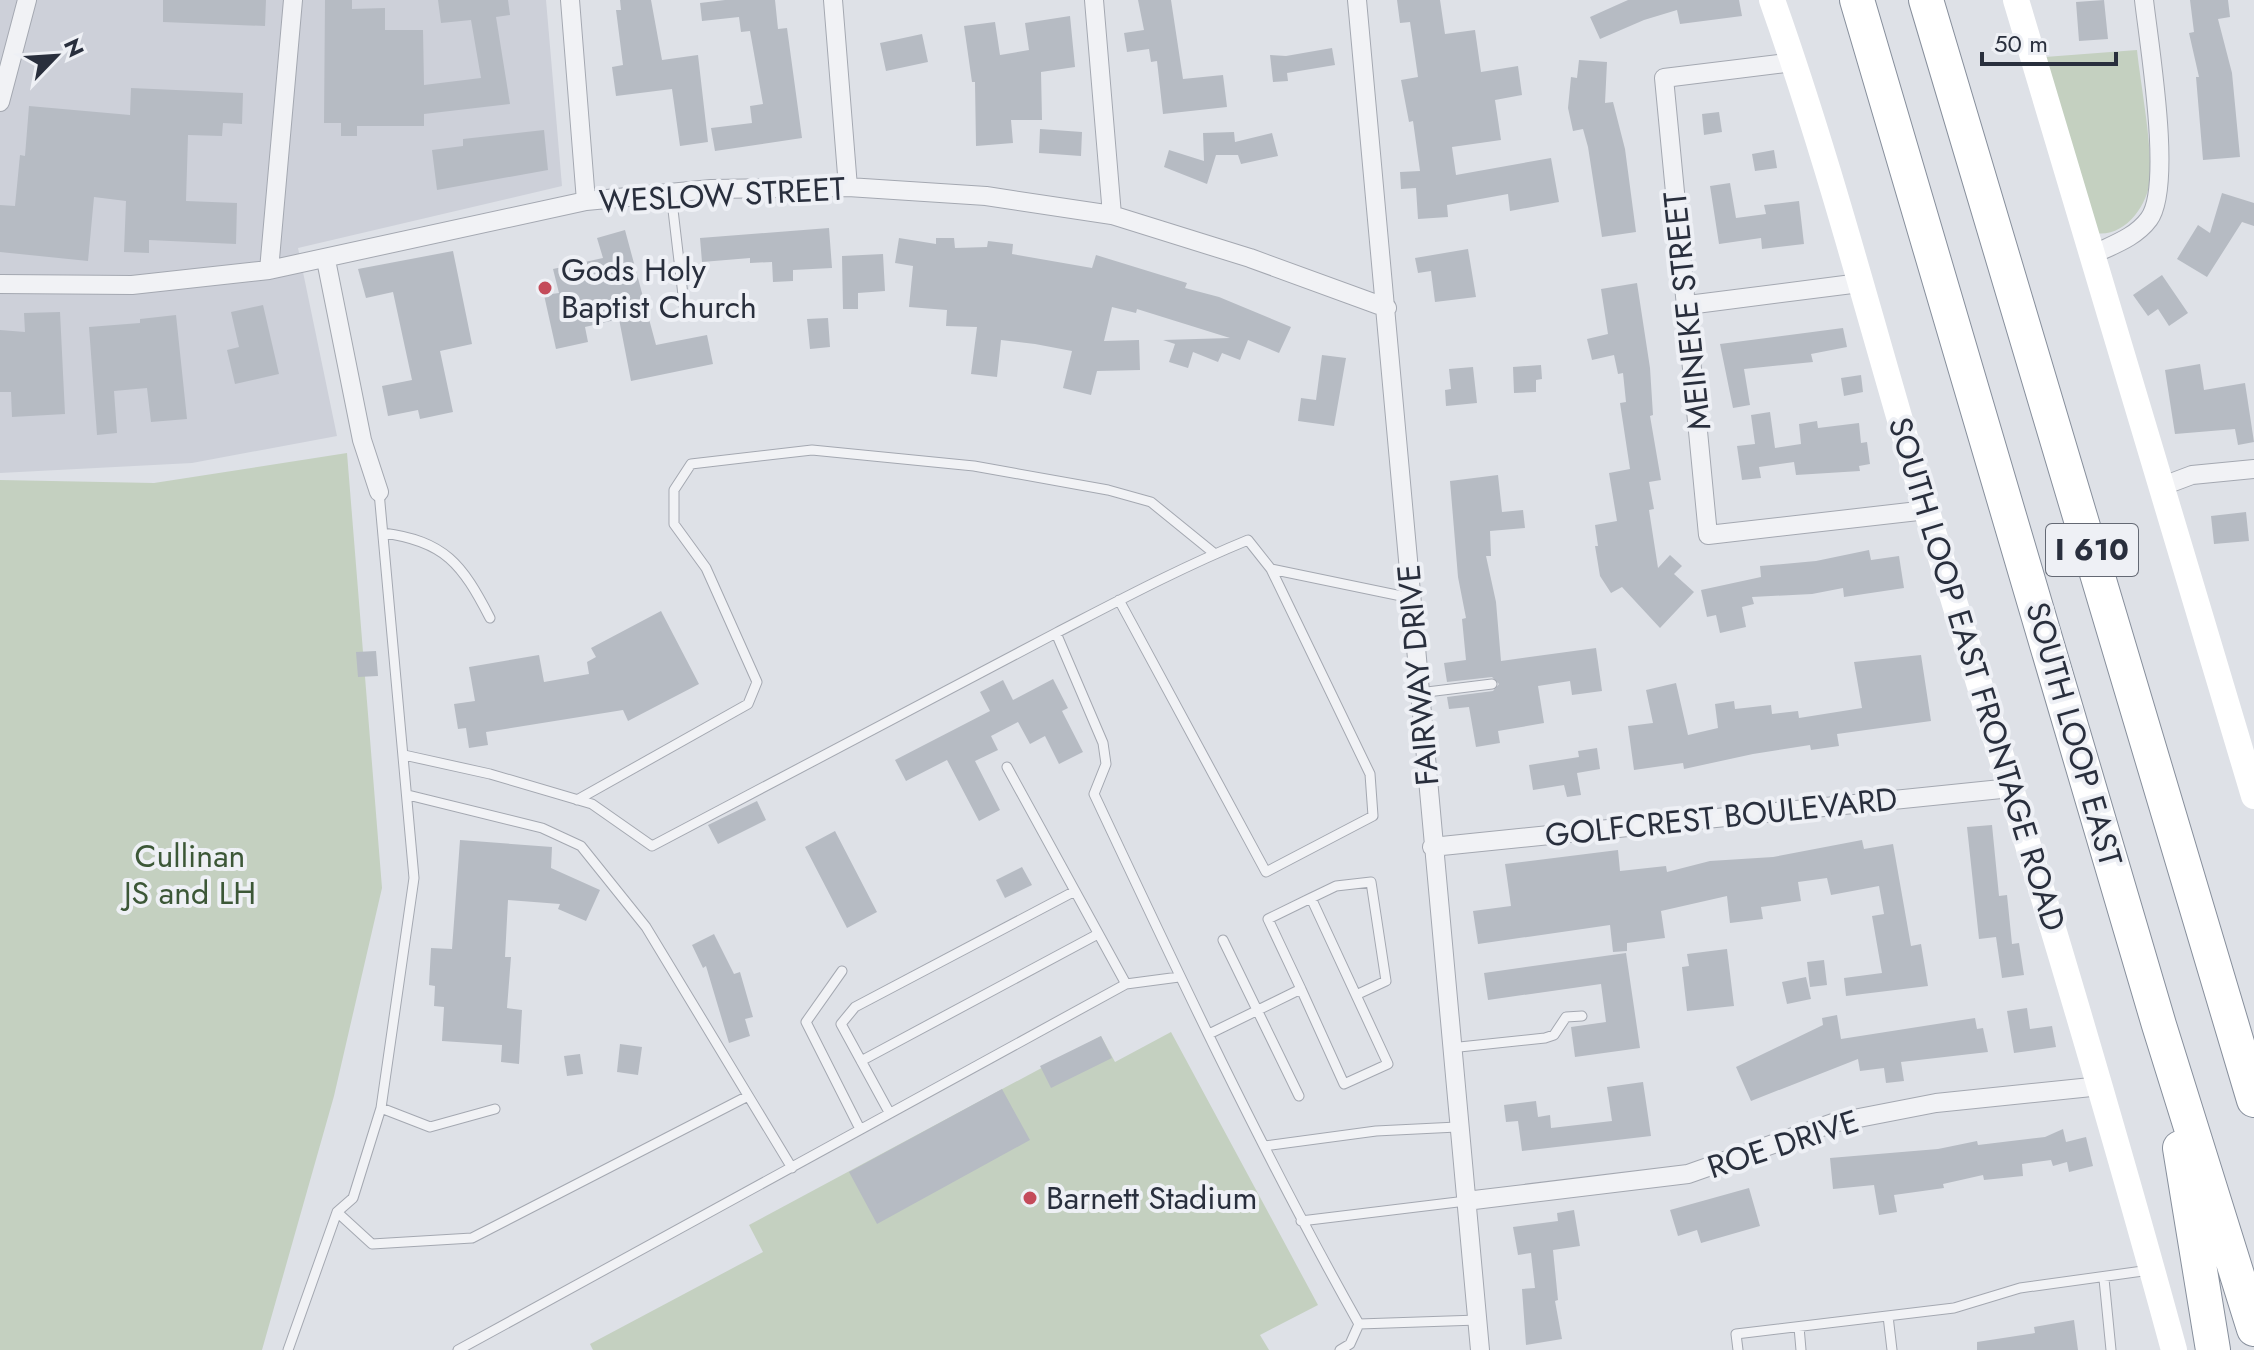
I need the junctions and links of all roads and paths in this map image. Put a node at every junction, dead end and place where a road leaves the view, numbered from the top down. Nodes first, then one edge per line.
1 (27, 0) edge
2 (293, 0) edge
3 (570, 0) edge
4 (833, 0) edge
5 (1094, 0) edge
6 (1357, 0) edge
7 (1772, 0) edge
8 (1857, 0) edge
9 (1926, 0) edge
10 (2016, 0) edge
11 (2144, 0) edge
12 (1794, 62) junction
13 (0, 102) edge
14 (848, 187) junction
15 (671, 193) junction
16 (586, 201) junction
17 (1112, 215) junction
18 (2092, 255) junction
19 (326, 260) junction
20 (269, 270) junction
21 (1860, 283) junction
22 (0, 284) edge
23 (1688, 305) junction
24 (1387, 308) junction
25 (685, 312) dead end
26 (2254, 469) edge
27 (2160, 487) junction
28 (379, 492) joint
29 (1927, 510) junction
30 (383, 533) junction
31 (1215, 554) junction
32 (1271, 569) junction
33 (1411, 598) junction
34 (1119, 600) junction
35 (490, 618) dead end
36 (1056, 633) junction
37 (1492, 684) dead end
38 (1419, 693) junction
39 (404, 755) junction
40 (2249, 761) edge
41 (1007, 767) dead end
42 (2011, 788) junction
43 (408, 795) junction
44 (2254, 796) edge
45 (577, 800) junction
46 (1432, 847) junction
47 (1075, 891) junction
48 (1311, 898) junction
49 (1098, 934) junction
50 (1223, 940) dead end
51 (842, 971) dead end
52 (1179, 977) junction
53 (1126, 984) junction
54 (1301, 989) junction
55 (1356, 995) junction
56 (1258, 1010) junction
57 (1582, 1016) dead end
58 (2159, 1025) junction
59 (1209, 1034) junction
60 (1450, 1048) junction
61 (861, 1061) junction
62 (2101, 1086) junction
63 (748, 1096) junction
64 (1299, 1096) dead end
65 (2254, 1100) edge
66 (381, 1108) junction
67 (495, 1109) dead end
68 (889, 1112) junction
69 (1457, 1127) junction
70 (860, 1129) junction
71 (1265, 1146) junction
72 (792, 1168) junction
73 (1466, 1201) junction
74 (337, 1212) junction
75 (1301, 1221) junction
76 (2152, 1269) junction
77 (2104, 1279) junction
78 (1888, 1316) junction
79 (1478, 1320) junction
80 (1359, 1324) junction
81 (1799, 1327) junction
82 (2254, 1329) edge
83 (1352, 1347) edge
84 (288, 1350) edge
85 (458, 1350) edge
86 (1340, 1350) edge
87 (1480, 1350) edge
88 (1738, 1350) edge
89 (1801, 1350) edge
90 (1892, 1350) edge
91 (2111, 1350) edge
92 (2174, 1350) edge
93 (2213, 1350) edge

1 - 13 street
2 - 20 street
3 - 16 street
4 - 14 street
5 - 17 street
6 - 24 street, FAIRWAY DRIVE
7 - 12 main road, SOUTH LOOP EAST FRONTAGE ROAD
8 - 58 highway, SOUTH LOOP EAST / I 610
9 - 65 highway, I 610
10 - 18 main road
11 - 18 street
12 - 21 main road, SOUTH LOOP EAST FRONTAGE ROAD
12 - 23 street, MEINEKE STREET
14 - 15 street, WESLOW STREET
14 - 17 street, WESLOW STREET
15 - 16 street, WESLOW STREET
15 - 25 lane
16 - 19 street, WESLOW STREET
17 - 24 street, WESLOW STREET
18 - 27 main road
19 - 20 street, WESLOW STREET
19 - 28 street
20 - 22 street, WESLOW STREET
21 - 23 street
21 - 29 main road, SOUTH LOOP EAST FRONTAGE ROAD
23 - 29 street, MEINEKE STREET
24 - 33 street, FAIRWAY DRIVE
26 - 27 street
27 - 40 main road
28 - 30 lane
29 - 42 main road, SOUTH LOOP EAST FRONTAGE ROAD
30 - 35 lane
30 - 39 lane
31 - 32 lane
31 - 34 lane
31 - 45 lane
32 - 33 lane
32 - 34 lane
33 - 38 street, FAIRWAY DRIVE
34 - 36 lane
36 - 45 lane
36 - 52 lane
37 - 38 lane
38 - 46 street, FAIRWAY DRIVE
39 - 43 lane
39 - 45 lane
40 - 44 main road
41 - 47 lane
42 - 46 street, GOLFCREST BOULEVARD
42 - 62 main road, SOUTH LOOP EAST FRONTAGE ROAD
43 - 63 lane
43 - 66 lane
46 - 60 street, FAIRWAY DRIVE
47 - 49 lane
47 - 61 lane
48 - 54 lane
48 - 55 lane
48 - 55 lane
49 - 53 lane
49 - 61 lane
50 - 56 lane
51 - 70 lane
52 - 53 lane
52 - 59 lane
53 - 68 lane
54 - 55 lane
54 - 56 lane
56 - 59 lane
56 - 64 lane
57 - 60 lane
58 - 82 highway, SOUTH LOOP EAST / I 610
58 - 93 highway
59 - 71 lane
60 - 69 street, FAIRWAY DRIVE
61 - 68 lane
62 - 73 street, ROE DRIVE
62 - 76 main road, SOUTH LOOP EAST FRONTAGE ROAD
63 - 72 lane
63 - 74 lane
66 - 67 lane
66 - 74 lane
68 - 70 lane
69 - 71 lane
69 - 73 street, FAIRWAY DRIVE
70 - 72 lane
71 - 75 lane
72 - 85 lane
73 - 75 lane
73 - 79 street, FAIRWAY DRIVE
74 - 84 lane
75 - 80 lane
76 - 77 lane
76 - 92 main road, SOUTH LOOP EAST FRONTAGE ROAD
77 - 78 lane
77 - 91 lane
78 - 81 lane
78 - 90 lane
79 - 80 lane
79 - 87 street, FAIRWAY DRIVE
80 - 83 lane
81 - 88 lane
81 - 89 lane
83 - 86 lane

